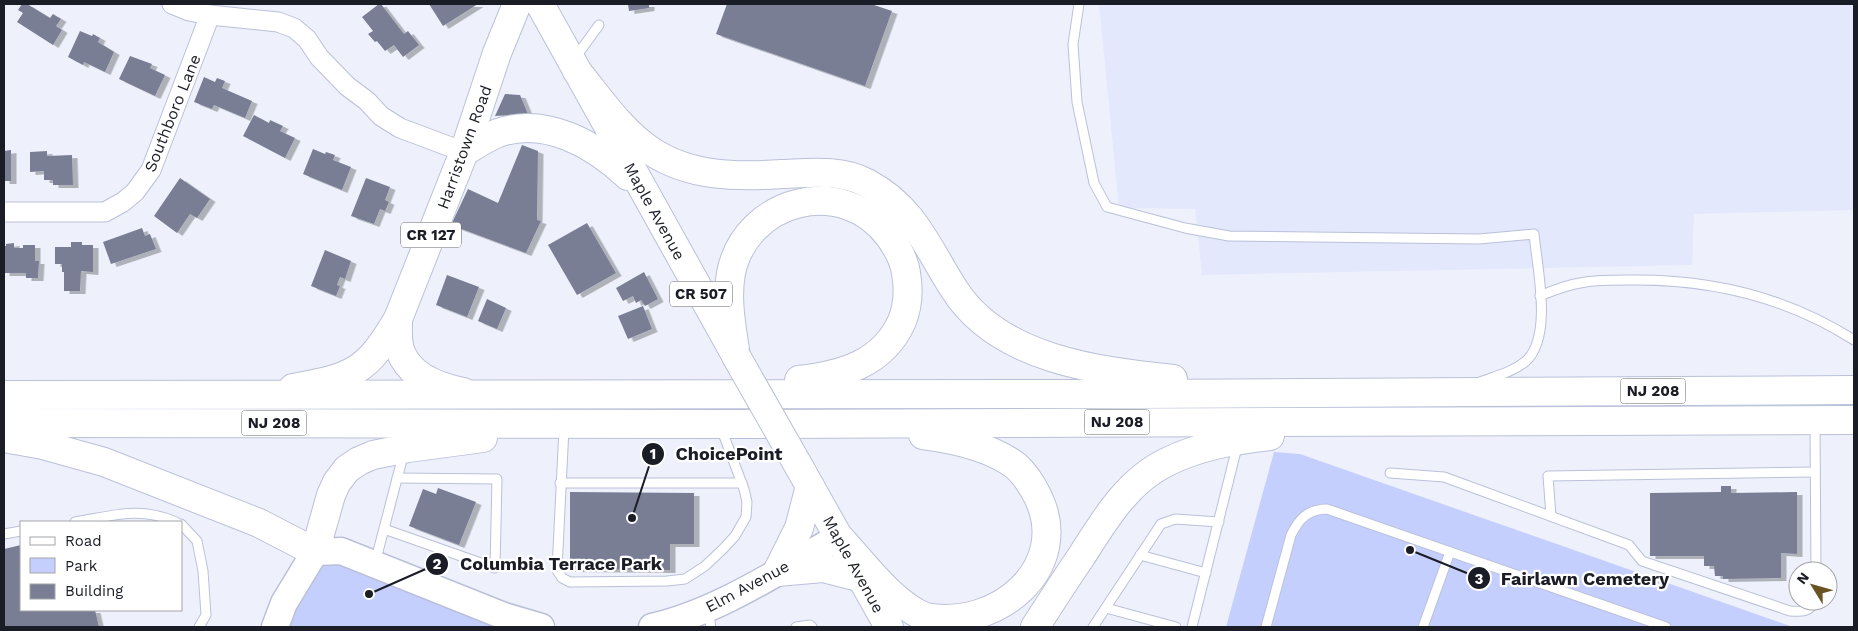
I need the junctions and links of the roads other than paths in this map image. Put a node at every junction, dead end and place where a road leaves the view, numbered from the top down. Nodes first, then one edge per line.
1 (172, 4) edge
2 (517, 4) edge
3 (540, 4) edge
4 (1079, 4) edge
5 (210, 16) junction
6 (599, 25) dead end
7 (575, 67) junction
8 (464, 152) junction
9 (642, 190) junction
10 (4, 212) edge
11 (1540, 296) junction
12 (398, 319) junction
13 (1854, 340) edge
14 (736, 356) junction
15 (4, 388) edge
16 (1854, 390) edge
17 (1354, 392) junction
18 (1452, 392) junction
19 (473, 393) junction
20 (674, 393) junction
21 (264, 394) junction
22 (4, 395) edge
23 (56, 395) junction
24 (1815, 420) junction
25 (1854, 420) edge
26 (1505, 421) junction
27 (4, 423) edge
28 (555, 424) junction
29 (725, 424) junction
30 (4, 438) edge
31 (1239, 440) junction
32 (404, 449) junction
33 (1815, 472) junction
34 (1390, 473) dead end
35 (397, 478) junction
36 (806, 479) junction
37 (560, 483) junction
38 (742, 483) junction
39 (1551, 516) junction
40 (81, 521) edge
41 (173, 521) edge
42 (1219, 522) junction
43 (182, 525) edge
44 (384, 529) junction
45 (20, 531) edge
46 (4, 534) edge
47 (839, 537) junction
48 (315, 552) junction
49 (1450, 552) junction
50 (1140, 555) junction
51 (1816, 561) edge
52 (375, 564) junction
53 (777, 572) junction
54 (1206, 573) junction
55 (862, 578) junction
56 (1106, 608) junction
57 (1788, 610) edge
58 (1790, 611) edge
59 (1807, 611) edge
60 (699, 620) edge
61 (199, 627) edge
62 (275, 627) edge
63 (540, 627) edge
64 (652, 627) edge
65 (796, 627) edge
66 (812, 627) edge
67 (889, 627) edge
68 (1035, 627) edge
69 (1093, 627) edge
70 (1176, 627) edge
71 (1192, 627) edge
72 (1266, 627) edge
73 (1423, 627) edge
74 (1666, 627) edge

1 - 5 street
2 - 8 main road, Harristown Road / CR 127
3 - 7 main road, Maple Avenue / CR 507
4 - 11 lane
5 - 8 street
5 - 10 street, Southboro Lane
6 - 7 lane
7 - 9 main road, Maple Avenue / CR 507
7 - 17 main road
8 - 9 main road
8 - 12 main road, Harristown Road / CR 127
9 - 14 main road, Maple Avenue / CR 507
11 - 13 lane
11 - 18 lane
12 - 19 main road
12 - 21 main road
14 - 20 main road
14 - 36 main road, Maple Avenue / CR 507, bridge
15 - 23 main road
16 - 18 main road, NJ 208
17 - 18 main road, NJ 208
17 - 20 main road, NJ 208
19 - 20 main road, NJ 208
19 - 21 main road, NJ 208
21 - 23 main road, NJ 208
22 - 23 main road, NJ 208
24 - 25 main road, NJ 208
24 - 26 main road, NJ 208
24 - 33 lane
26 - 29 main road, NJ 208
26 - 31 main road
27 - 28 main road, NJ 208
28 - 29 main road, NJ 208
28 - 32 main road
28 - 37 lane
29 - 38 lane
29 - 47 main road
30 - 48 main road
31 - 42 lane
31 - 68 main road
32 - 35 lane
32 - 48 main road
33 - 39 lane
33 - 51 lane
34 - 39 lane
35 - 44 lane
35 - 44 lane
36 - 47 main road, Maple Avenue / CR 507
36 - 53 main road
37 - 38 lane
37 - 38 lane
39 - 57 lane
40 - 41 lane
42 - 50 lane
42 - 54 lane
43 - 61 lane
44 - 52 lane
45 - 46 lane
47 - 53 main road, Elm Avenue
47 - 55 main road, Maple Avenue / CR 507
48 - 52 main road
48 - 62 main road
49 - 72 lane
49 - 73 lane
49 - 74 lane
50 - 54 lane
50 - 56 lane
52 - 63 main road
53 - 55 main road
53 - 60 main road, Elm Avenue
54 - 71 lane
55 - 67 main road, Maple Avenue / CR 507
56 - 69 lane
56 - 70 lane
58 - 59 lane
60 - 64 main road, Elm Avenue
65 - 66 lane

